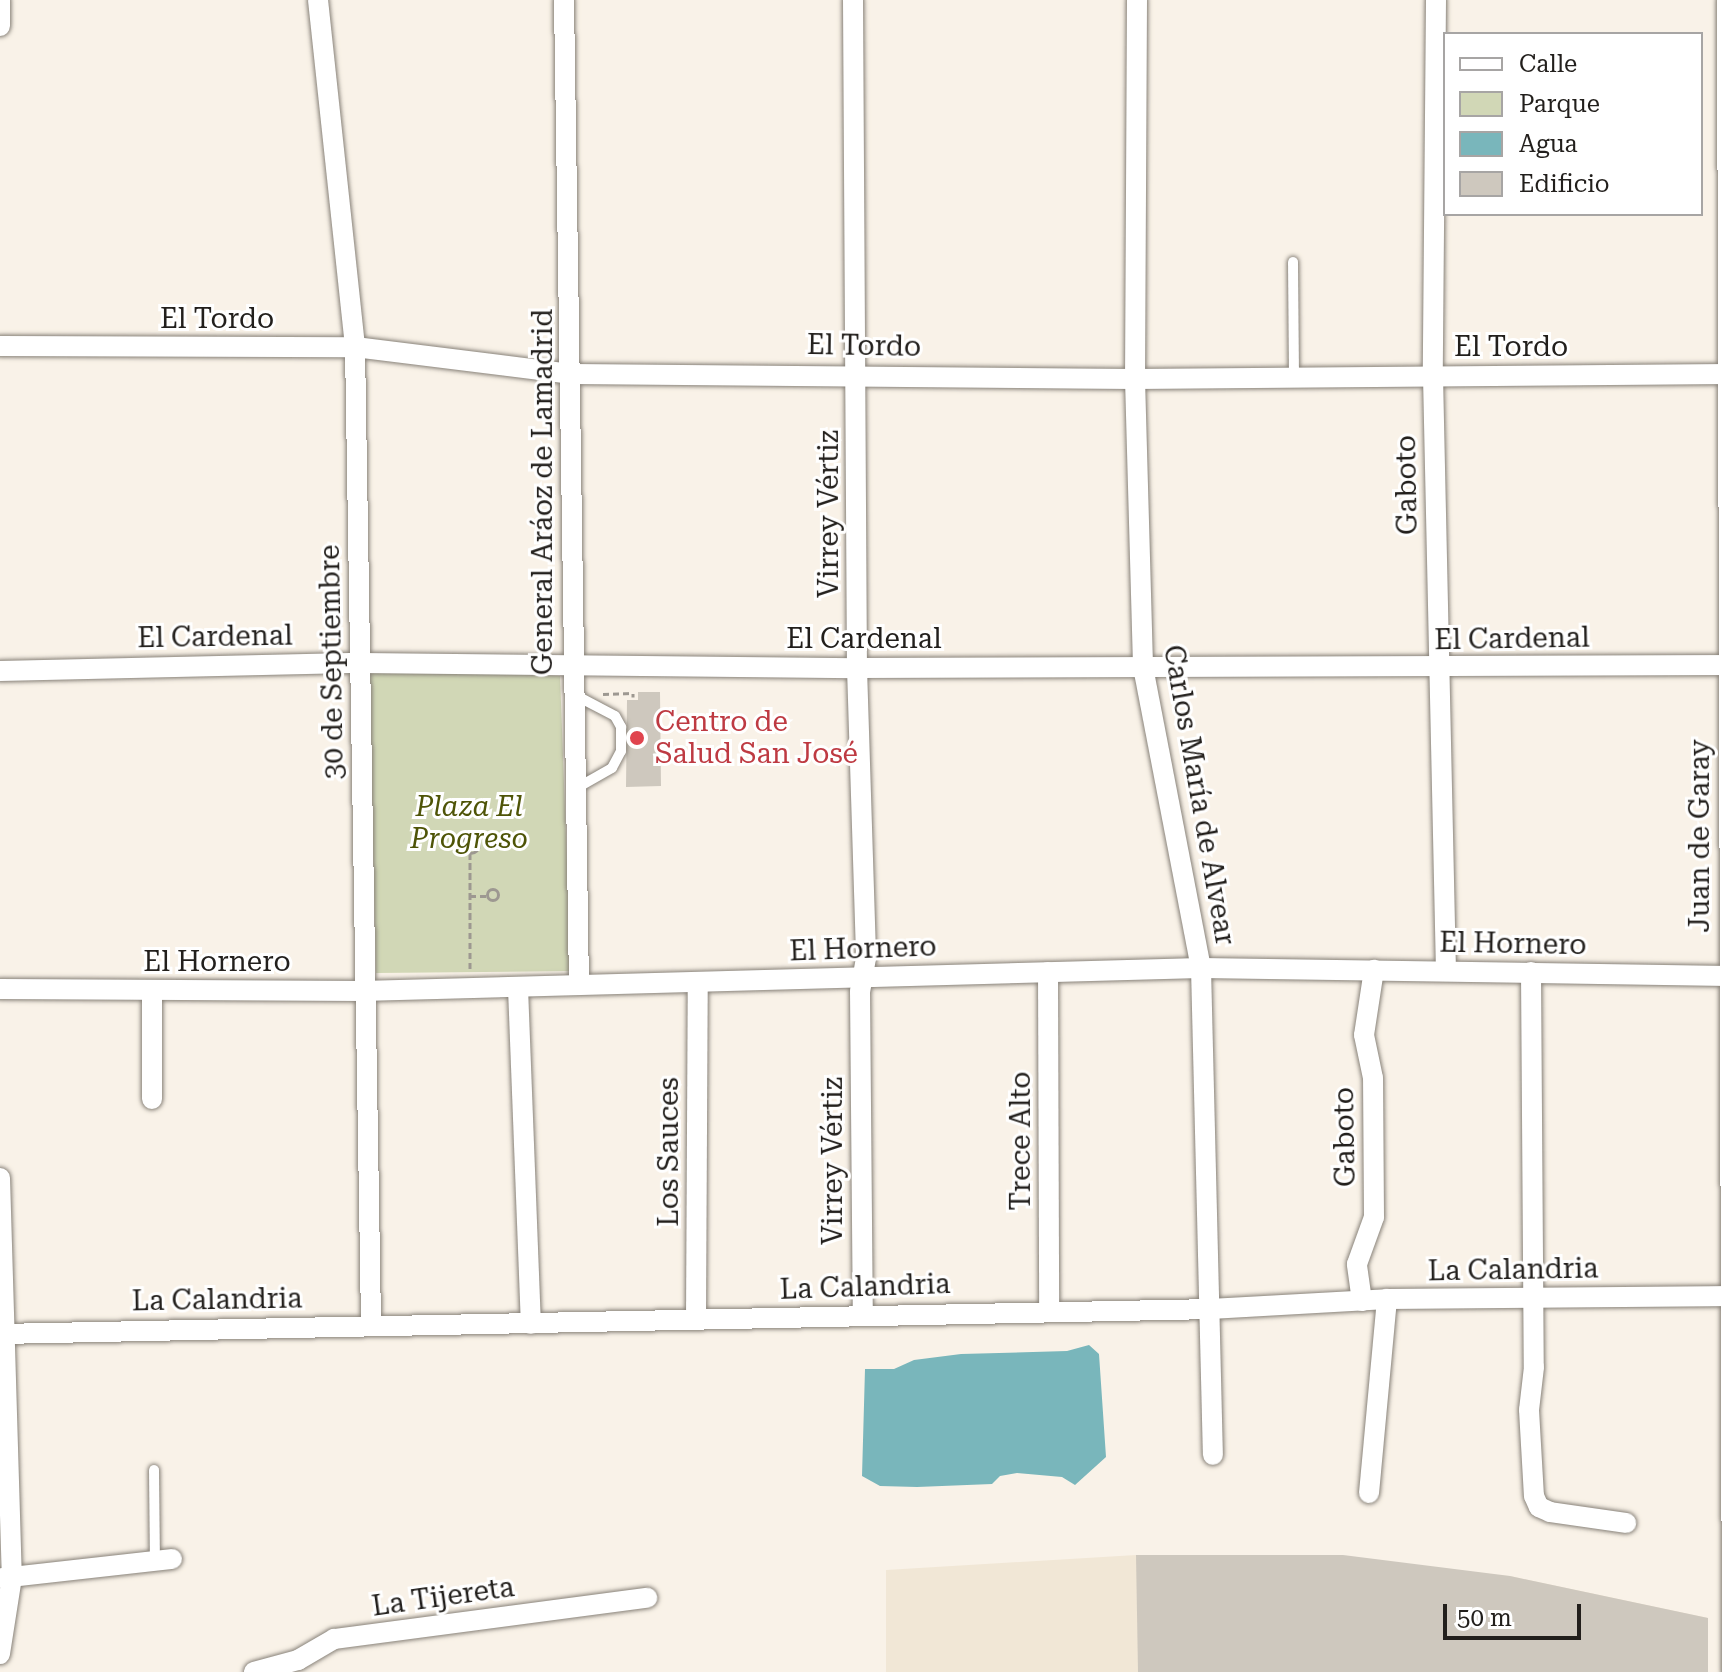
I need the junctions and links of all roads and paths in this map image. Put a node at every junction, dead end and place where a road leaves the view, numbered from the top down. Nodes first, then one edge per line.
1 (0, 0) edge
2 (318, 0) edge
3 (564, 0) edge
4 (853, 0) edge
5 (1137, 0) edge
6 (1436, 0) edge
7 (1727, 0) edge
8 (0, 26) edge
9 (1293, 262) dead end
10 (0, 346) edge
11 (355, 347) junction
12 (857, 373) junction
13 (572, 374) junction
14 (1433, 376) junction
15 (1294, 377) junction
16 (1135, 379) junction
17 (1731, 384) edge
18 (361, 663) junction
19 (573, 664) junction
20 (1732, 665) edge
21 (1143, 667) junction
22 (857, 668) junction
23 (1437, 669) junction
24 (0, 671) edge
25 (579, 697) junction
26 (633, 697) dead end
27 (575, 789) junction
28 (470, 854) junction
29 (470, 896) junction
30 (487, 896) dead end
31 (1731, 900) edge
32 (1201, 968) junction
33 (1374, 970) junction
34 (1446, 970) junction
35 (1048, 972) junction
36 (1531, 972) junction
37 (1728, 976) junction
38 (863, 977) junction
39 (698, 983) junction
40 (579, 984) junction
41 (518, 988) junction
42 (0, 989) edge
43 (469, 989) junction
44 (152, 990) junction
45 (362, 991) junction
46 (152, 1099) dead end
47 (1734, 1143) edge
48 (0, 1178) edge
49 (1731, 1296) junction
50 (1531, 1297) junction
51 (1387, 1299) junction
52 (1362, 1301) junction
53 (1210, 1309) junction
54 (1049, 1310) junction
55 (863, 1314) junction
56 (696, 1320) junction
57 (531, 1324) junction
58 (371, 1325) junction
59 (1, 1334) edge
60 (1734, 1384) edge
61 (1213, 1455) dead end
62 (154, 1470) dead end
63 (1369, 1493) dead end
64 (1626, 1523) dead end
65 (1733, 1554) edge
66 (164, 1560) joint
67 (6, 1578) edge
68 (647, 1598) dead end
69 (0, 1654) edge
70 (254, 1672) edge
71 (1732, 1672) edge

1 - 8 street
2 - 11 street, 30 de Septiembre
3 - 13 street, General Aráoz de Lamadrid
4 - 12 street, Virrey Vértiz
5 - 16 street, Carlos María de Alvear
6 - 14 street, Gaboto
7 - 17 street, Juan de Garay
9 - 15 lane
10 - 11 street, El Tordo
11 - 13 street, El Tordo
11 - 18 street, 30 de Septiembre
12 - 13 street, El Tordo
12 - 16 street, El Tordo
12 - 22 street, Virrey Vértiz
13 - 19 street, General Aráoz de Lamadrid
14 - 15 street, El Tordo
14 - 17 street, El Tordo
14 - 23 street, Gaboto
15 - 16 street, El Tordo
16 - 21 street, Carlos María de Alvear
17 - 20 street, Juan de Garay
18 - 19 street, El Cardenal
18 - 24 street, El Cardenal
18 - 45 street, 30 de Septiembre
19 - 22 street, El Cardenal
19 - 25 street, General Aráoz de Lamadrid
20 - 23 street, El Cardenal
20 - 31 street, Juan de Garay
21 - 22 street, El Cardenal
21 - 23 street, El Cardenal
21 - 32 street, Carlos María de Alvear
22 - 38 street, Virrey Vértiz
23 - 34 street, Gaboto
25 - 26 path
25 - 27 street, General Aráoz de Lamadrid
25 - 27 lane
27 - 40 street, General Aráoz de Lamadrid
28 - 28 path
28 - 29 path
29 - 30 path
29 - 43 path
31 - 37 street, Juan de Garay
32 - 33 street, El Hornero
32 - 35 street, El Hornero
32 - 53 street, Carlos María de Alvear
33 - 34 street, El Hornero
33 - 52 street, Gaboto
34 - 36 street, El Hornero
35 - 38 street, El Hornero
35 - 54 street, Trece Alto
36 - 37 street, El Hornero
36 - 50 street
37 - 47 street, Juan de Garay
38 - 39 street, El Hornero
38 - 55 street, Virrey Vértiz
39 - 40 street, El Hornero
39 - 56 street, Los Sauces
40 - 41 street, El Hornero
41 - 43 street, El Hornero
41 - 57 street
42 - 44 street, El Hornero
43 - 45 street, El Hornero
44 - 45 street, El Hornero
44 - 46 street
45 - 58 street, 30 de Septiembre
47 - 49 street, Juan de Garay
48 - 59 street
49 - 50 street, La Calandria
49 - 60 street, Juan de Garay
50 - 51 street, La Calandria
50 - 64 street
51 - 52 street, La Calandria
51 - 63 street
52 - 53 street, La Calandria
53 - 54 street, La Calandria
53 - 61 street, Carlos María de Alvear
54 - 55 street, La Calandria
55 - 56 street, La Calandria
56 - 57 street, La Calandria
57 - 58 street, La Calandria
58 - 59 street, La Calandria
59 - 67 street
60 - 65 street, Juan de Garay
62 - 66 lane
65 - 71 street, Juan de Garay
66 - 67 street
67 - 69 street
68 - 70 street, La Tijereta

